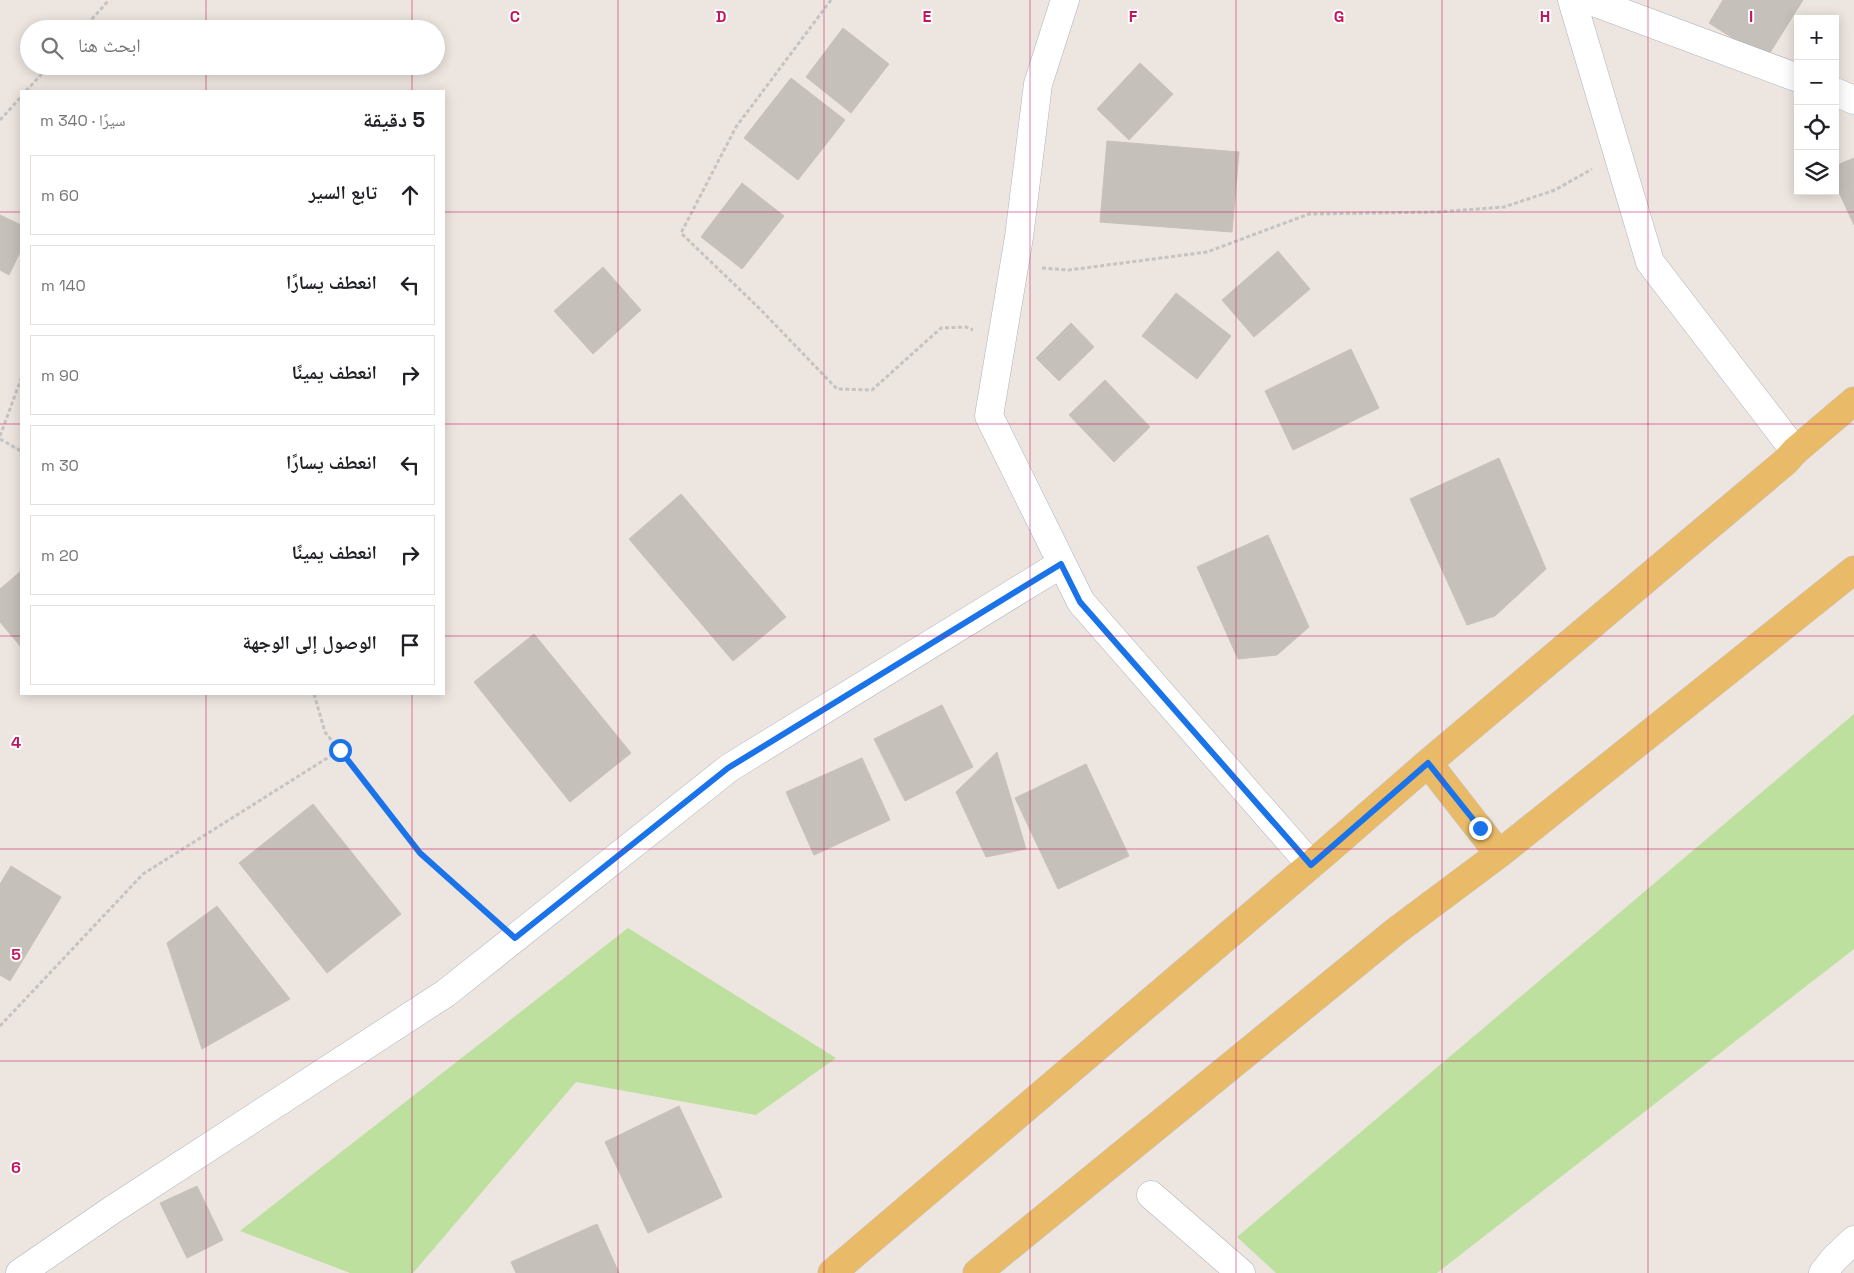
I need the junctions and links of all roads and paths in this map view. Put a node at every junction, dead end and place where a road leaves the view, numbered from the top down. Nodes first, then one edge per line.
1 (109, 0) edge
2 (831, 0) edge
3 (1065, 0) edge
4 (1572, 0) edge
5 (1588, 0) edge
6 (91, 20) edge
7 (41, 75) edge
8 (1794, 77) edge
9 (27, 90) edge
10 (1839, 94) edge
11 (20, 97) edge
12 (1854, 100) edge
13 (0, 120) edge
14 (1618, 154) junction
15 (1014, 266) junction
16 (1002, 341) junction
17 (20, 382) edge
18 (1854, 400) edge
19 (0, 438) edge
20 (20, 450) edge
21 (1795, 450) junction
22 (1061, 564) junction
23 (1854, 570) edge
24 (314, 695) edge
25 (340, 750) junction
26 (1428, 763) junction
27 (1499, 854) junction
28 (1311, 865) junction
29 (515, 938) junction
30 (0, 1026) edge
31 (1151, 1195) dead end
32 (1854, 1240) edge
33 (20, 1273) edge
34 (832, 1273) edge
35 (977, 1273) edge
36 (1241, 1273) edge
37 (1823, 1273) edge

1 - 6 path
2 - 16 path
3 - 15 street
4 - 14 street
5 - 8 street
7 - 9 path
10 - 12 street
11 - 13 path
14 - 15 path
14 - 21 street
15 - 16 street
16 - 22 street
17 - 19 path
18 - 21 main road
19 - 20 path
21 - 26 main road
22 - 28 street
22 - 29 street
23 - 27 main road
24 - 25 path
25 - 29 path
25 - 30 path
26 - 27 main road
26 - 28 main road
27 - 35 main road
28 - 34 main road
29 - 33 street
31 - 36 street
32 - 37 street

